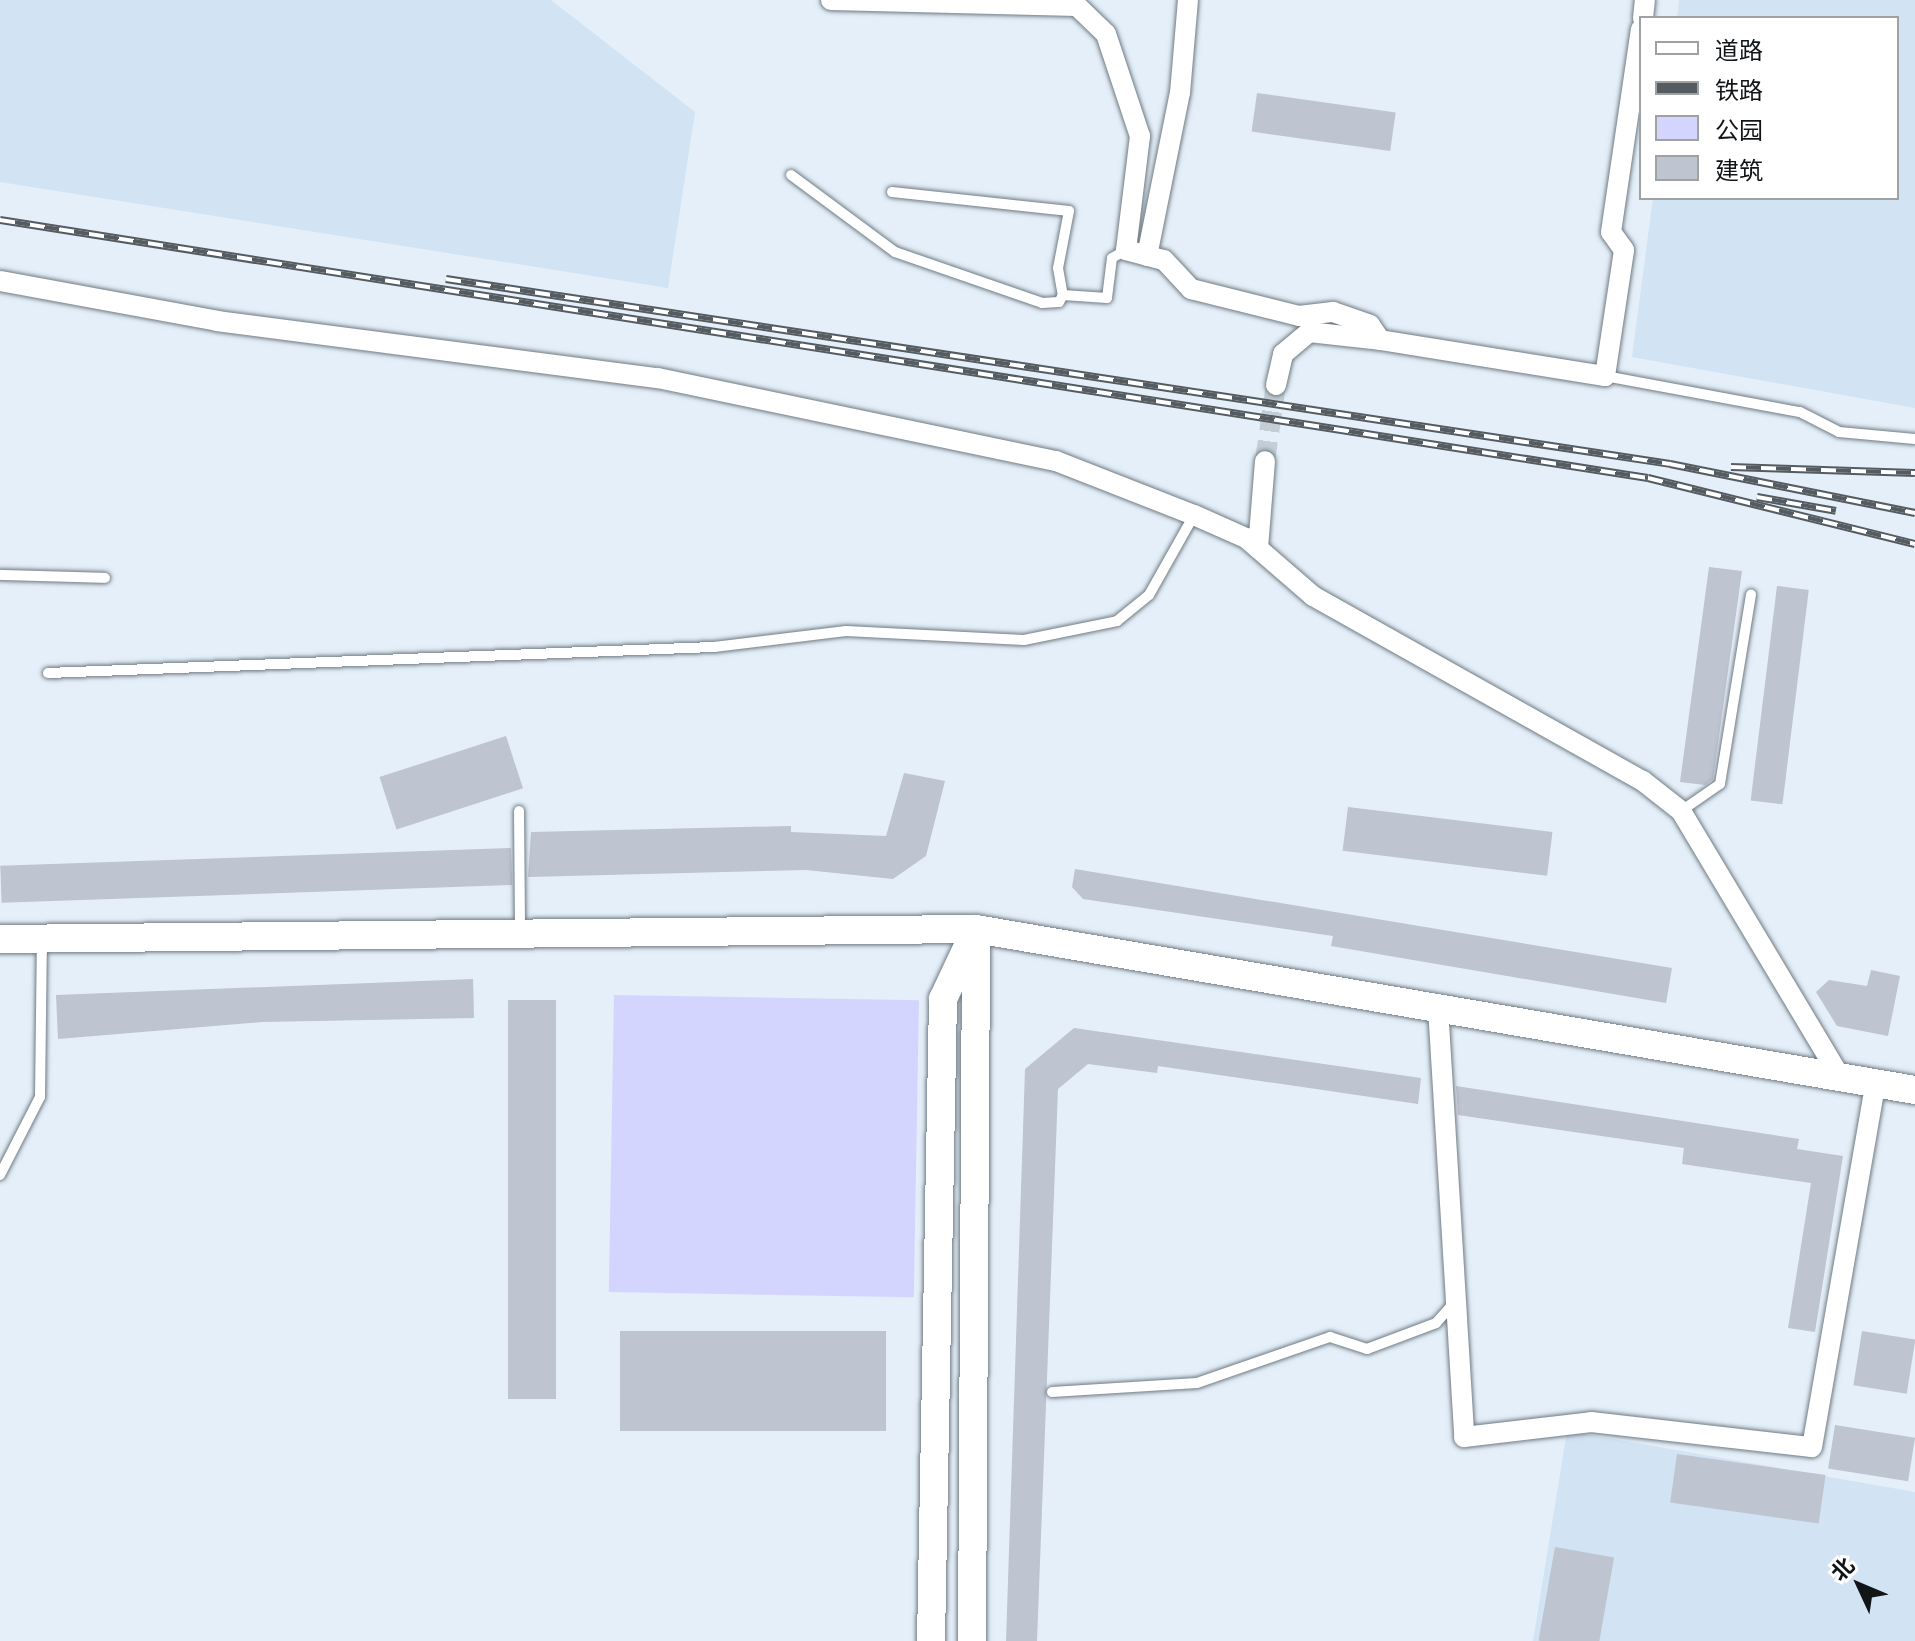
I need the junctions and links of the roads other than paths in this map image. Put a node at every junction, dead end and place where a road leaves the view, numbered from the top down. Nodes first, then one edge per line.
1 (831, 0) edge
2 (1188, 0) edge
3 (1639, 43) edge
4 (791, 175) dead end
5 (892, 192) dead end
6 (1126, 250) junction
7 (1147, 256) junction
8 (0, 281) edge
9 (1063, 295) junction
10 (1380, 340) junction
11 (1605, 376) junction
12 (1276, 385) tunnel mouth
13 (1915, 439) edge
14 (1265, 461) tunnel mouth
15 (1194, 515) junction
16 (1258, 548) junction
17 (0, 575) edge
18 (105, 578) dead end
19 (1751, 595) dead end
20 (48, 673) dead end
21 (519, 811) dead end
22 (1681, 811) junction
23 (976, 929) junction
24 (520, 934) junction
25 (0, 939) edge
26 (42, 939) junction
27 (1438, 1007) junction
28 (1839, 1075) junction
29 (1876, 1082) junction
30 (1915, 1090) edge
31 (0, 1175) edge
32 (1455, 1302) junction
33 (1052, 1392) dead end
34 (931, 1641) edge
35 (972, 1641) edge

1 - 6 street
2 - 7 street
3 - 11 street
4 - 9 lane
5 - 9 lane
6 - 7 street
6 - 9 lane
7 - 10 street
8 - 15 street
10 - 11 street
10 - 12 street
11 - 13 lane
14 - 16 street
15 - 16 street
15 - 20 lane
16 - 22 street
17 - 18 lane
19 - 22 lane
21 - 24 lane
22 - 28 street
23 - 24 main road
23 - 27 main road
23 - 34 main road
23 - 35 main road
24 - 26 main road
25 - 26 main road
26 - 31 lane
27 - 28 main road
27 - 32 street
28 - 29 main road
29 - 30 main road
29 - 32 street
32 - 33 lane

